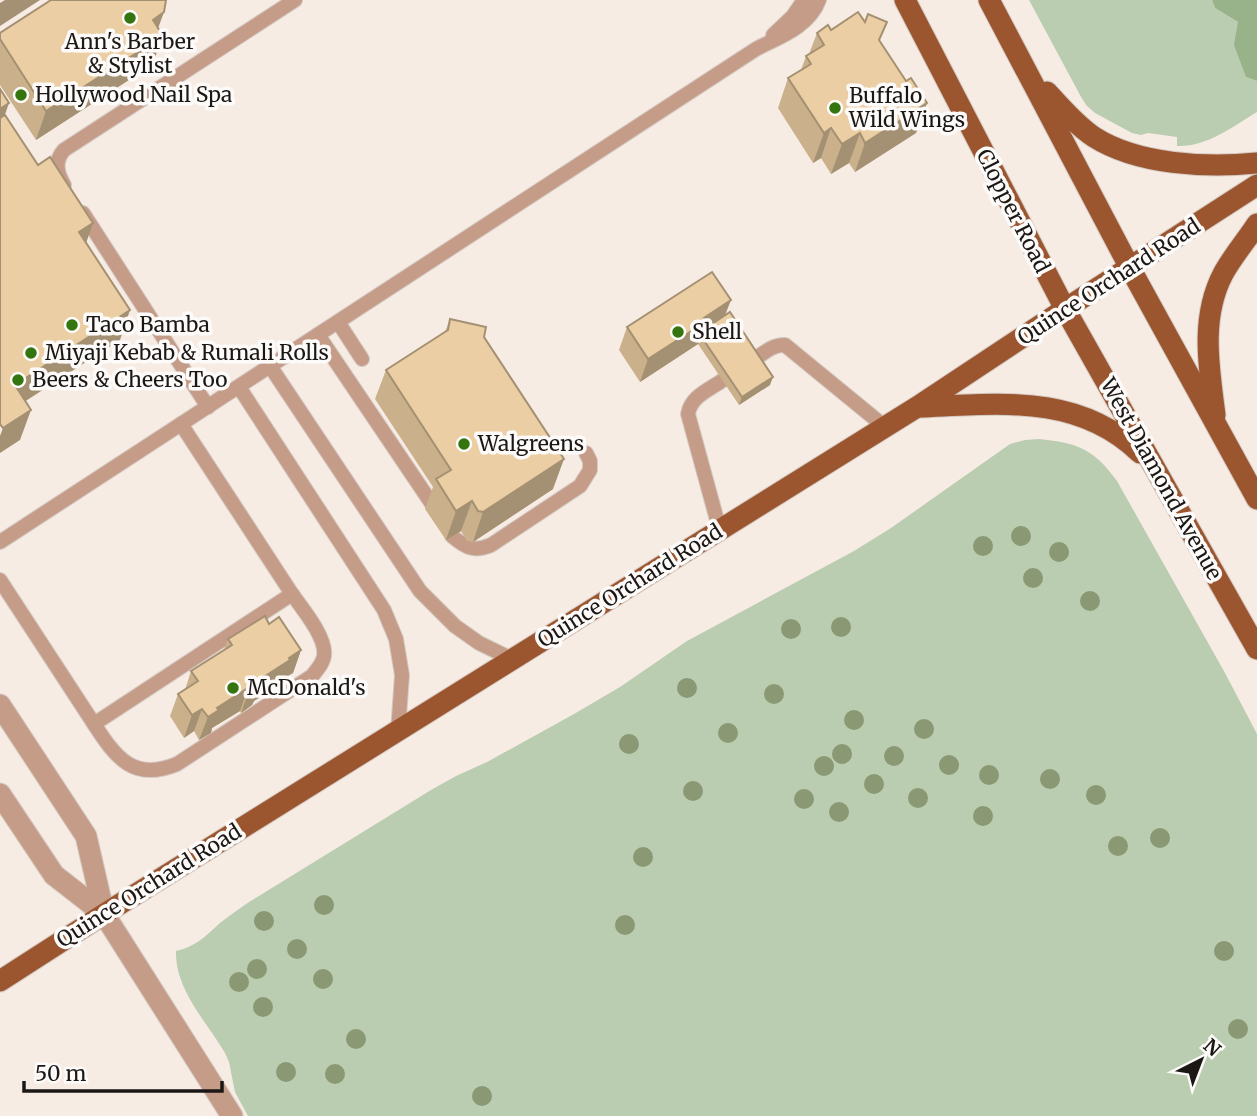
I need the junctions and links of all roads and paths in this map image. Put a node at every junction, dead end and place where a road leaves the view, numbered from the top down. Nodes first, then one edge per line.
1 (295, 0) edge
2 (804, 0) edge
3 (819, 0) edge
4 (905, 0) edge
5 (989, 0) edge
6 (755, 49) junction
7 (1027, 70) junction
8 (1257, 163) edge
9 (1257, 185) edge
10 (1257, 224) edge
11 (1130, 268) junction
12 (1065, 309) junction
13 (338, 322) junction
14 (318, 335) junction
15 (362, 359) dead end
16 (753, 360) edge
17 (270, 366) junction
18 (723, 380) edge
19 (239, 387) junction
20 (208, 407) junction
21 (917, 407) junction
22 (181, 425) junction
23 (885, 427) junction
24 (1216, 427) junction
25 (586, 453) dead end
26 (1161, 478) junction
27 (1257, 499) edge
28 (432, 504) dead end
29 (720, 531) junction
30 (452, 536) dead end
31 (0, 542) edge
32 (0, 580) edge
33 (292, 594) junction
34 (1257, 649) edge
35 (512, 659) junction
36 (0, 705) edge
37 (94, 724) junction
38 (398, 731) junction
39 (0, 794) edge
40 (104, 914) junction
41 (0, 981) edge
42 (232, 1116) edge

1 - 20 lane
2 - 6 lane
3 - 6 lane
4 - 12 main road, Clopper Road
5 - 7 main road
6 - 13 lane
7 - 8 main road
7 - 11 main road
9 - 11 main road, Quince Orchard Road
10 - 24 main road
11 - 12 main road, Quince Orchard Road
11 - 24 main road
12 - 21 main road, Quince Orchard Road
12 - 26 main road, West Diamond Avenue
13 - 14 lane
13 - 15 lane
14 - 17 lane
14 - 28 lane
16 - 23 lane
17 - 19 lane
17 - 35 lane
18 - 29 lane
19 - 20 lane
19 - 38 lane
20 - 22 lane
21 - 23 main road, Quince Orchard Road
21 - 26 main road
22 - 31 lane
22 - 33 lane
23 - 29 main road, Quince Orchard Road
24 - 27 main road
25 - 30 lane
26 - 34 main road, West Diamond Avenue
29 - 35 main road, Quince Orchard Road
32 - 37 lane
33 - 37 lane
33 - 37 lane
35 - 38 main road, Quince Orchard Road
36 - 40 street
38 - 40 main road, Quince Orchard Road
39 - 40 street
40 - 41 main road, Quince Orchard Road
40 - 42 street

